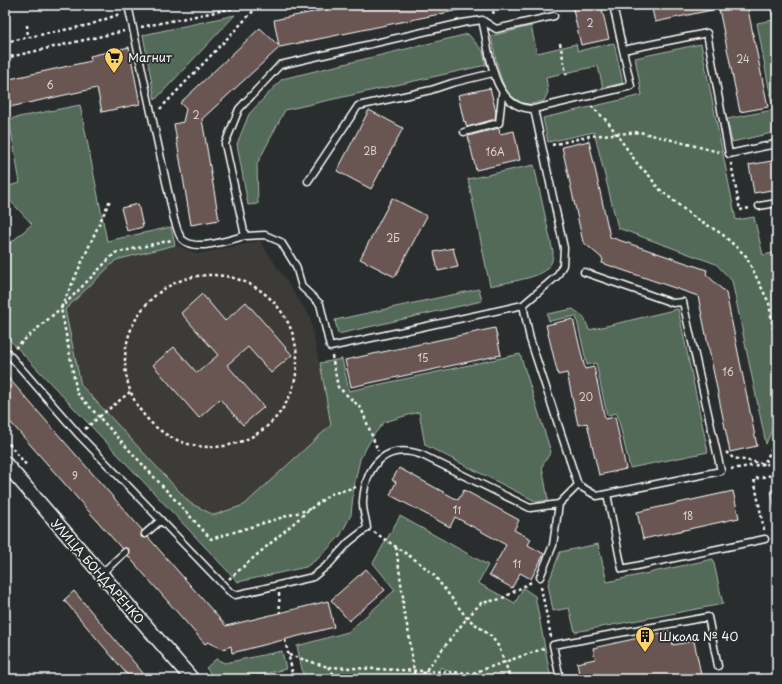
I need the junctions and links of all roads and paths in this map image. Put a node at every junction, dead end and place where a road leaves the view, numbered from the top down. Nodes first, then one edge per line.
1 (155, 5) edge
2 (259, 5) edge
3 (613, 5) edge
4 (129, 8) edge
5 (554, 16) dead end
6 (482, 20) junction
7 (26, 25) dead end
8 (28, 37) junction
9 (5, 42) edge
10 (560, 43) dead end
11 (623, 50) junction
12 (493, 73) junction
13 (567, 78) dead end
14 (502, 95) junction
15 (582, 97) junction
16 (534, 109) junction
17 (153, 117) junction
18 (464, 132) dead end
19 (616, 133) junction
20 (777, 142) edge
21 (541, 147) junction
22 (729, 154) junction
23 (308, 181) dead end
24 (110, 200) dead end
25 (777, 203) edge
26 (759, 206) joint
27 (245, 236) junction
28 (181, 239) junction
29 (584, 272) dead end
30 (523, 305) junction
31 (61, 308) junction
32 (330, 347) junction
33 (7, 352) edge
34 (777, 353) edge
35 (130, 392) junction
36 (98, 417) junction
37 (79, 435) junction
38 (777, 439) edge
39 (716, 443) junction
40 (381, 459) junction
41 (5, 463) edge
42 (764, 464) junction
43 (777, 466) edge
44 (721, 470) junction
45 (777, 474) edge
46 (366, 484) junction
47 (578, 485) junction
48 (607, 494) junction
49 (559, 504) junction
50 (310, 509) junction
51 (161, 520) junction
52 (367, 528) junction
53 (146, 534) dead end
54 (765, 539) joint
55 (396, 547) junction
56 (125, 552) dead end
57 (101, 574) junction
58 (540, 577) junction
59 (223, 584) junction
60 (279, 585) junction
61 (280, 613) dead end
62 (467, 618) junction
63 (285, 640) dead end
64 (553, 645) junction
65 (289, 655) junction
66 (505, 662) junction
67 (718, 666) dead end
68 (328, 667) junction
69 (414, 671) junction
70 (424, 671) junction
71 (192, 679) edge
72 (286, 679) edge
73 (340, 679) edge
74 (414, 679) edge
75 (419, 679) edge
76 (511, 679) edge
77 (560, 679) edge

1 - 4 path
2 - 17 path
3 - 11 lane
4 - 8 path
4 - 17 lane
5 - 6 lane
6 - 12 lane
6 - 27 lane
7 - 8 path
8 - 9 path
10 - 13 path
11 - 15 lane
11 - 22 lane
12 - 14 lane
12 - 23 lane
14 - 16 lane
14 - 18 lane
15 - 16 lane
15 - 19 path
16 - 21 lane
17 - 28 lane
19 - 21 path
19 - 22 path
19 - 34 path
20 - 22 lane
21 - 30 lane
22 - 26 path
24 - 31 path
25 - 26 lane
27 - 28 lane
27 - 32 lane
28 - 31 path
29 - 39 lane
30 - 32 lane
30 - 47 lane
31 - 33 path
31 - 36 path
32 - 40 path
33 - 37 lane
35 - 35 path
35 - 36 path
36 - 37 path
36 - 50 path
37 - 51 lane
38 - 42 path
39 - 42 path
39 - 44 lane
40 - 46 lane
40 - 49 lane
41 - 57 street, УЛИЦА БОНДАРЕНКО
42 - 43 path
42 - 44 path
44 - 48 lane
45 - 54 path
46 - 50 path
46 - 52 lane
47 - 48 lane
47 - 49 lane
48 - 54 lane
49 - 58 lane
50 - 59 path
51 - 53 lane
51 - 59 lane
52 - 55 path
52 - 60 lane
55 - 62 path
55 - 69 path
56 - 57 lane
57 - 71 street, УЛИЦА БОНДАРЕНКО
58 - 62 path
58 - 64 path
59 - 60 lane
60 - 61 path
62 - 66 path
62 - 70 path
63 - 65 path
64 - 66 path
64 - 67 lane
64 - 77 lane
65 - 68 path
65 - 72 path
66 - 70 path
66 - 76 path
68 - 69 path
68 - 73 path
69 - 70 path
69 - 74 path
70 - 75 path

